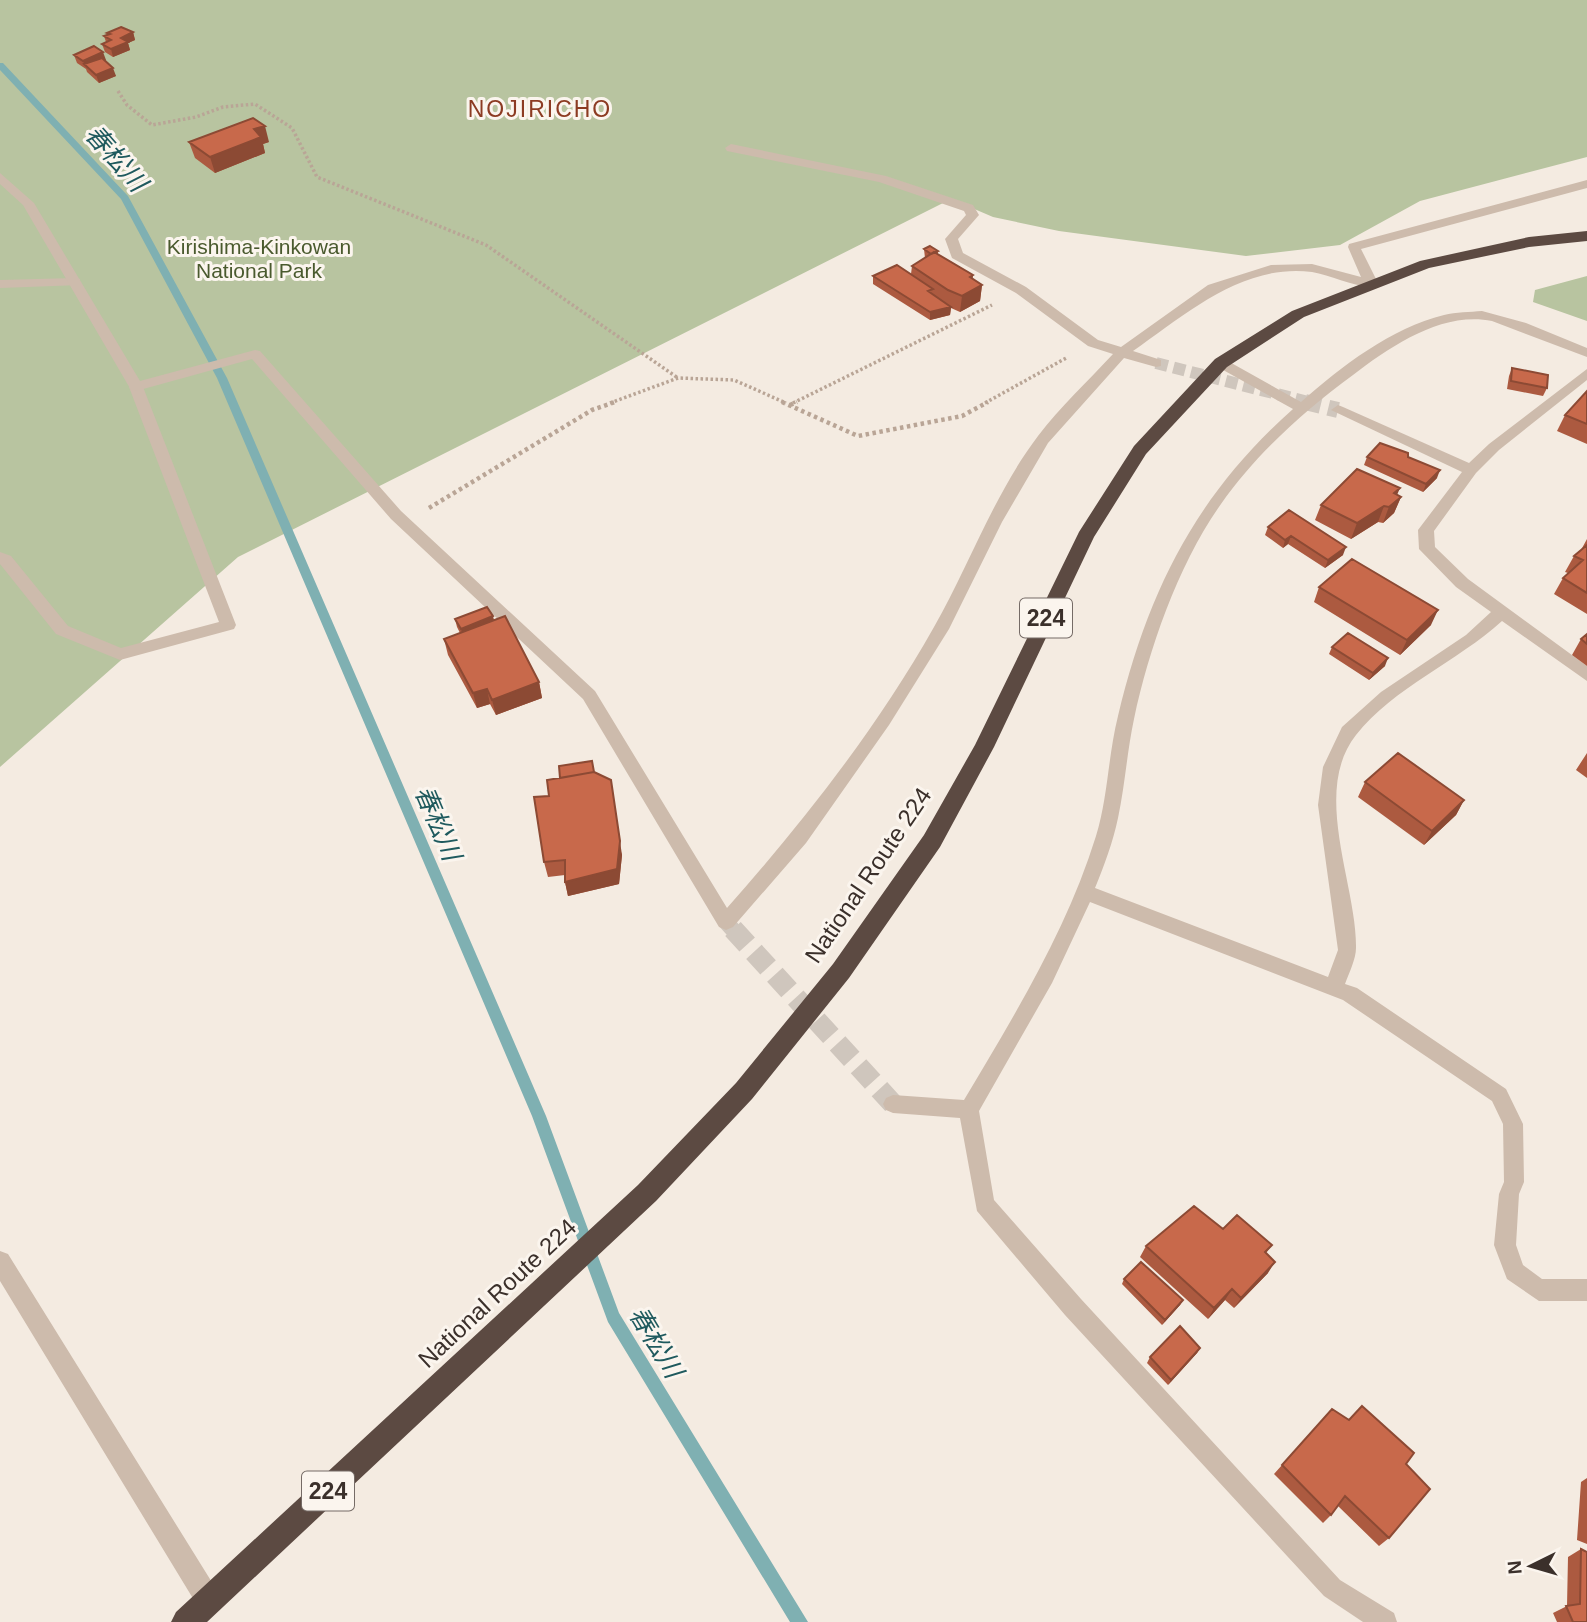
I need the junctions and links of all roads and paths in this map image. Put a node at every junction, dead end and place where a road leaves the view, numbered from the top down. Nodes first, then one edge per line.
1 (118, 91) dead end
2 (731, 148) dead end
3 (0, 177) edge
4 (1587, 184) edge
5 (1587, 236) edge
6 (75, 282) junction
7 (1371, 283) junction
8 (0, 284) edge
9 (1021, 290) junction
10 (1093, 343) junction
11 (1587, 353) edge
12 (1120, 354) junction
13 (1156, 363) tunnel mouth
14 (1221, 363) junction
15 (1587, 373) edge
16 (678, 378) junction
17 (136, 387) junction
18 (789, 405) junction
19 (1302, 408) junction
20 (1338, 410) tunnel mouth
21 (1471, 470) junction
22 (404, 523) junction
23 (0, 557) edge
24 (1501, 612) junction
25 (1587, 675) edge
26 (1084, 891) junction
27 (1334, 988) junction
28 (893, 1104) tunnel mouth
29 (969, 1111) junction
30 (0, 1261) edge
31 (1587, 1290) edge
32 (209, 1601) junction
33 (186, 1622) edge
34 (1385, 1622) edge

1 - 16 path
2 - 9 street
3 - 6 street
4 - 7 street
5 - 7 highway, National Route 224 / 224
6 - 8 street
6 - 17 street
7 - 12 street
7 - 14 highway, National Route 224 / 224
9 - 10 street
9 - 18 path
10 - 12 street
10 - 18 path
11 - 19 street
12 - 13 street
12 - 22 street
14 - 19 street
14 - 32 highway, National Route 224 / 224
15 - 21 street
16 - 18 path
16 - 22 path
17 - 22 street
17 - 23 street
19 - 26 street
20 - 21 street
21 - 24 street
24 - 25 street
24 - 27 street
26 - 27 street
26 - 29 street
27 - 31 street
28 - 29 street
29 - 34 street
30 - 32 street
32 - 33 highway, National Route 224 / 224

